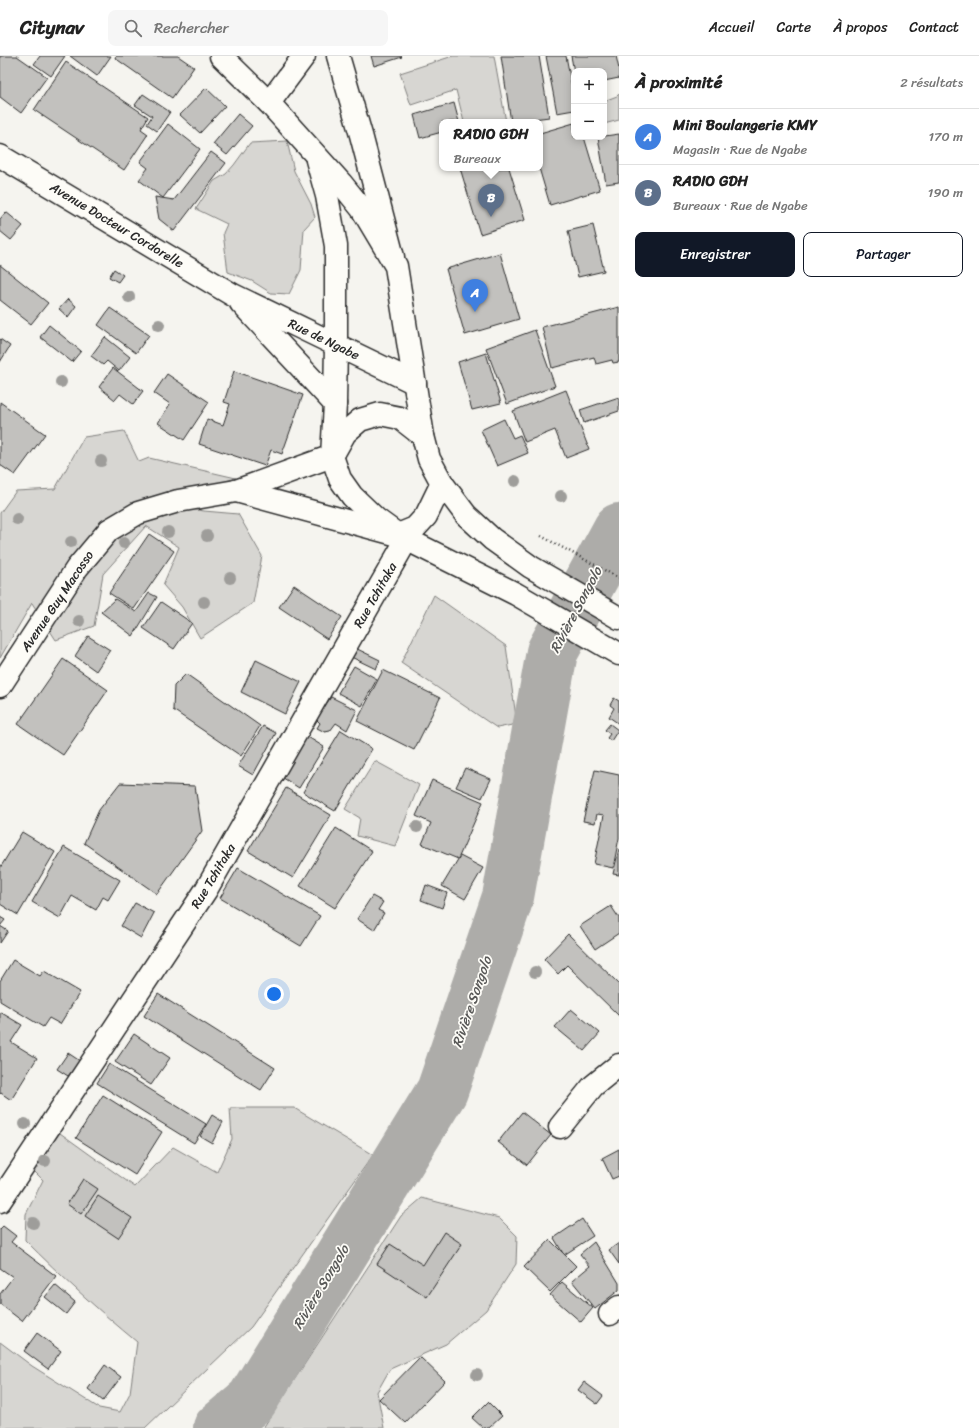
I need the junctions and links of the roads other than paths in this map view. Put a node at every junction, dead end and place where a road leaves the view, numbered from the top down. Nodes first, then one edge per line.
1 (221, 56) edge
2 (304, 56) edge
3 (338, 56) edge
4 (269, 103) junction
5 (0, 156) edge
6 (316, 157) junction
7 (396, 266) junction
8 (233, 295) junction
9 (336, 344) junction
10 (414, 383) junction
11 (335, 404) junction
12 (423, 436) junction
13 (332, 456) junction
14 (442, 483) junction
15 (236, 492) junction
16 (402, 537) junction
17 (616, 616) edge
18 (619, 654) edge
19 (0, 686) edge
20 (619, 1065) edge
21 (560, 1127) dead end
22 (0, 1201) edge

1 - 4 main road
2 - 4 main road
3 - 7 main road
4 - 6 main road
5 - 8 main road, Avenue Docteur Cordorelle
6 - 7 main road
6 - 9 main road
7 - 10 main road
8 - 9 main road, Rue de Ngabe
8 - 11 main road
9 - 10 main road, Rue de Ngabe
9 - 11 main road
10 - 12 main road
11 - 13 main road
12 - 13 main road
12 - 14 main road
13 - 15 main road
13 - 16 main road
14 - 16 main road
14 - 17 main road
15 - 16 main road
15 - 19 main road, Avenue Guy Macosso
16 - 18 main road
16 - 22 main road, Rue Tchitaka
20 - 21 main road

